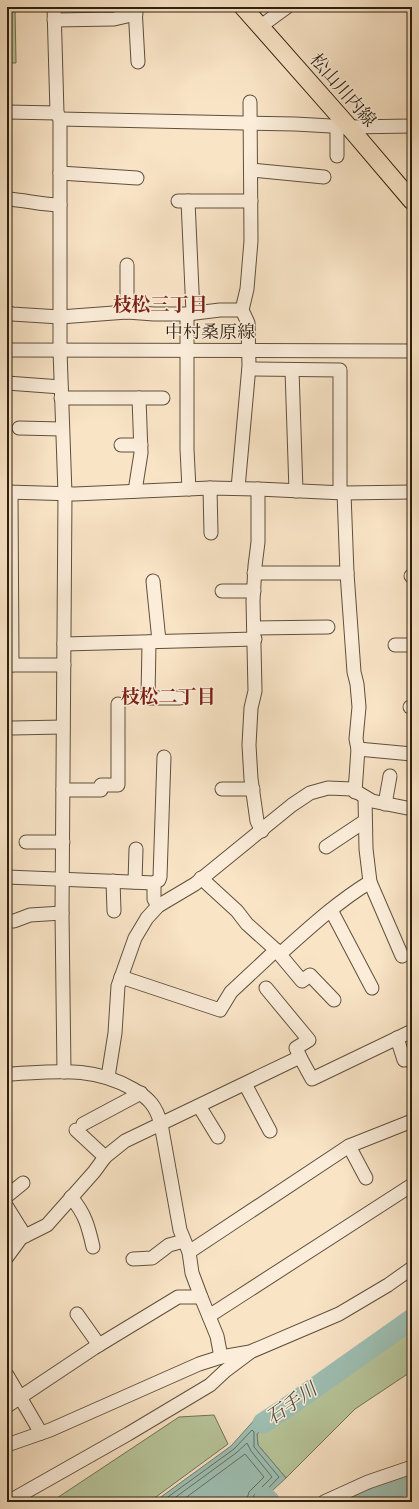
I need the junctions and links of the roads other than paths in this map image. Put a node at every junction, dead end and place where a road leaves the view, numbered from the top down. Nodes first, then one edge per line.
1 (243, 7) edge
2 (287, 7) edge
3 (136, 11) edge
4 (54, 13) edge
5 (261, 26) junction
6 (138, 62) dead end
7 (250, 102) dead end
8 (7, 112) edge
9 (58, 116) junction
10 (251, 123) junction
11 (343, 126) junction
12 (412, 126) edge
13 (337, 156) dead end
14 (251, 170) junction
15 (60, 173) junction
16 (324, 177) dead end
17 (137, 178) dead end
18 (7, 199) edge
19 (251, 201) junction
20 (412, 201) edge
21 (60, 206) junction
22 (127, 265) dead end
23 (242, 310) junction
24 (7, 312) edge
25 (127, 312) junction
26 (190, 313) junction
27 (60, 317) junction
28 (7, 350) edge
29 (60, 350) junction
30 (188, 350) junction
31 (249, 350) junction
32 (412, 351) edge
33 (249, 370) junction
34 (292, 370) junction
35 (7, 383) edge
36 (61, 393) junction
37 (139, 398) junction
38 (163, 398) dead end
39 (19, 428) dead end
40 (62, 428) junction
41 (121, 445) dead end
42 (140, 445) junction
43 (210, 488) junction
44 (238, 488) junction
45 (258, 488) junction
46 (189, 489) junction
47 (135, 491) junction
48 (296, 491) junction
49 (9, 492) edge
50 (412, 492) edge
51 (342, 493) junction
52 (65, 494) junction
53 (211, 533) dead end
54 (254, 573) junction
55 (347, 573) junction
56 (153, 581) dead end
57 (222, 591) dead end
58 (254, 591) junction
59 (328, 627) dead end
60 (254, 633) junction
61 (154, 642) junction
62 (64, 644) junction
63 (395, 645) dead end
64 (412, 645) edge
65 (10, 665) edge
66 (64, 665) junction
67 (180, 698) dead end
68 (118, 704) dead end
69 (64, 727) junction
70 (12, 728) dead end
71 (358, 749) junction
72 (412, 754) edge
73 (164, 758) dead end
74 (390, 776) dead end
75 (222, 789) dead end
76 (253, 789) junction
77 (63, 790) junction
78 (360, 795) junction
79 (386, 804) junction
80 (412, 809) edge
81 (365, 820) junction
82 (262, 831) junction
83 (26, 842) dead end
84 (63, 842) junction
85 (326, 847) dead end
86 (136, 849) dead end
87 (7, 877) edge
88 (201, 878) junction
89 (62, 880) junction
90 (113, 882) junction
91 (136, 882) junction
92 (370, 882) junction
93 (154, 883) junction
94 (158, 906) junction
95 (331, 910) junction
96 (114, 911) dead end
97 (62, 913) junction
98 (7, 921) edge
99 (278, 952) junction
100 (402, 956) dead end
101 (122, 978) junction
102 (266, 988) dead end
103 (372, 988) dead end
104 (334, 1000) dead end
105 (412, 1031) edge
106 (397, 1038) junction
107 (300, 1057) junction
108 (404, 1060) dead end
109 (64, 1072) junction
110 (7, 1074) edge
111 (108, 1077) junction
112 (245, 1084) junction
113 (140, 1094) junction
114 (199, 1106) junction
115 (412, 1120) edge
116 (161, 1124) junction
117 (270, 1131) dead end
118 (218, 1137) dead end
119 (349, 1146) junction
120 (105, 1157) junction
121 (366, 1178) dead end
122 (23, 1183) dead end
123 (412, 1185) edge
124 (7, 1196) edge
125 (71, 1196) junction
126 (7, 1207) edge
127 (23, 1232) junction
128 (7, 1234) edge
129 (93, 1247) dead end
130 (187, 1247) junction
131 (7, 1257) edge
132 (133, 1259) dead end
133 (412, 1268) edge
134 (201, 1297) junction
135 (77, 1314) dead end
136 (209, 1316) junction
137 (99, 1345) junction
138 (250, 1352) junction
139 (221, 1357) junction
140 (7, 1375) edge
141 (20, 1397) junction
142 (7, 1406) edge
143 (41, 1433) junction
144 (7, 1445) edge
145 (412, 1467) edge
146 (8, 1502) edge
147 (324, 1502) edge

1 - 5 main road, 松山川内線
2 - 5 street
3 - 4 street
3 - 6 street
4 - 9 street
5 - 11 main road, 松山川内線
7 - 10 street
8 - 9 street
9 - 10 street
9 - 15 street
10 - 11 street
10 - 14 street
11 - 12 street
11 - 13 street
11 - 20 main road, 松山川内線
14 - 16 street
14 - 19 street
15 - 17 street
15 - 21 street
18 - 21 street
19 - 23 street
19 - 26 street
21 - 27 street
22 - 25 street
23 - 26 street
23 - 31 street
24 - 27 street
25 - 26 street
25 - 27 street
26 - 30 street
27 - 29 street
28 - 29 street, 中村桑原線
29 - 30 street, 中村桑原線
29 - 36 street
30 - 31 street, 中村桑原線
30 - 46 street
31 - 32 street, 中村桑原線
31 - 33 street
33 - 34 street
33 - 44 street
34 - 48 street
34 - 51 street
35 - 36 street
36 - 37 street
36 - 40 street
37 - 38 street
37 - 42 street
39 - 40 street
40 - 52 street
41 - 42 street
42 - 47 street
43 - 44 street
43 - 46 street
43 - 53 street
44 - 45 street
45 - 48 street
45 - 54 street
46 - 47 street
47 - 52 street
48 - 51 street
49 - 52 street
49 - 65 street
50 - 51 street
51 - 55 street
52 - 62 street
54 - 55 street
54 - 58 street
55 - 71 street
56 - 61 street
57 - 58 street
58 - 60 street
59 - 60 street
60 - 61 street
60 - 76 street
61 - 62 street
61 - 67 street
62 - 66 street
63 - 64 street
65 - 66 street
66 - 69 street
68 - 77 street
69 - 70 street
69 - 77 street
71 - 72 street
71 - 78 street
73 - 93 street
74 - 79 street
75 - 76 street
76 - 82 street
77 - 84 street
78 - 79 street
78 - 81 street
78 - 82 street
79 - 80 street
81 - 85 street
81 - 92 street
82 - 88 street
83 - 84 street
84 - 89 street
86 - 91 street
87 - 89 street
88 - 94 street
88 - 99 street
89 - 90 street
89 - 97 street
90 - 91 street
90 - 96 street
91 - 93 street
92 - 95 street
92 - 100 street
93 - 94 street
94 - 101 street
95 - 99 street
95 - 103 street
97 - 98 street
97 - 109 street
99 - 101 street
99 - 104 street
101 - 111 street
102 - 107 street
105 - 106 street
106 - 107 street
106 - 108 street
107 - 112 street
109 - 110 street
109 - 111 street
111 - 113 street
112 - 114 street
112 - 117 street
113 - 116 street
113 - 120 street
114 - 116 street
114 - 118 street
115 - 119 street
116 - 120 street
116 - 130 street
119 - 121 street
119 - 130 street
120 - 125 street
122 - 124 street
123 - 136 street
125 - 127 street
125 - 129 street
126 - 127 street
127 - 128 street
127 - 131 street
130 - 132 street
130 - 134 street
133 - 138 street
134 - 136 street
134 - 137 street
135 - 137 street
136 - 139 street
137 - 141 street
138 - 139 street
138 - 146 street
139 - 143 street
140 - 141 street
141 - 142 street
141 - 143 street
143 - 144 street
145 - 147 street

